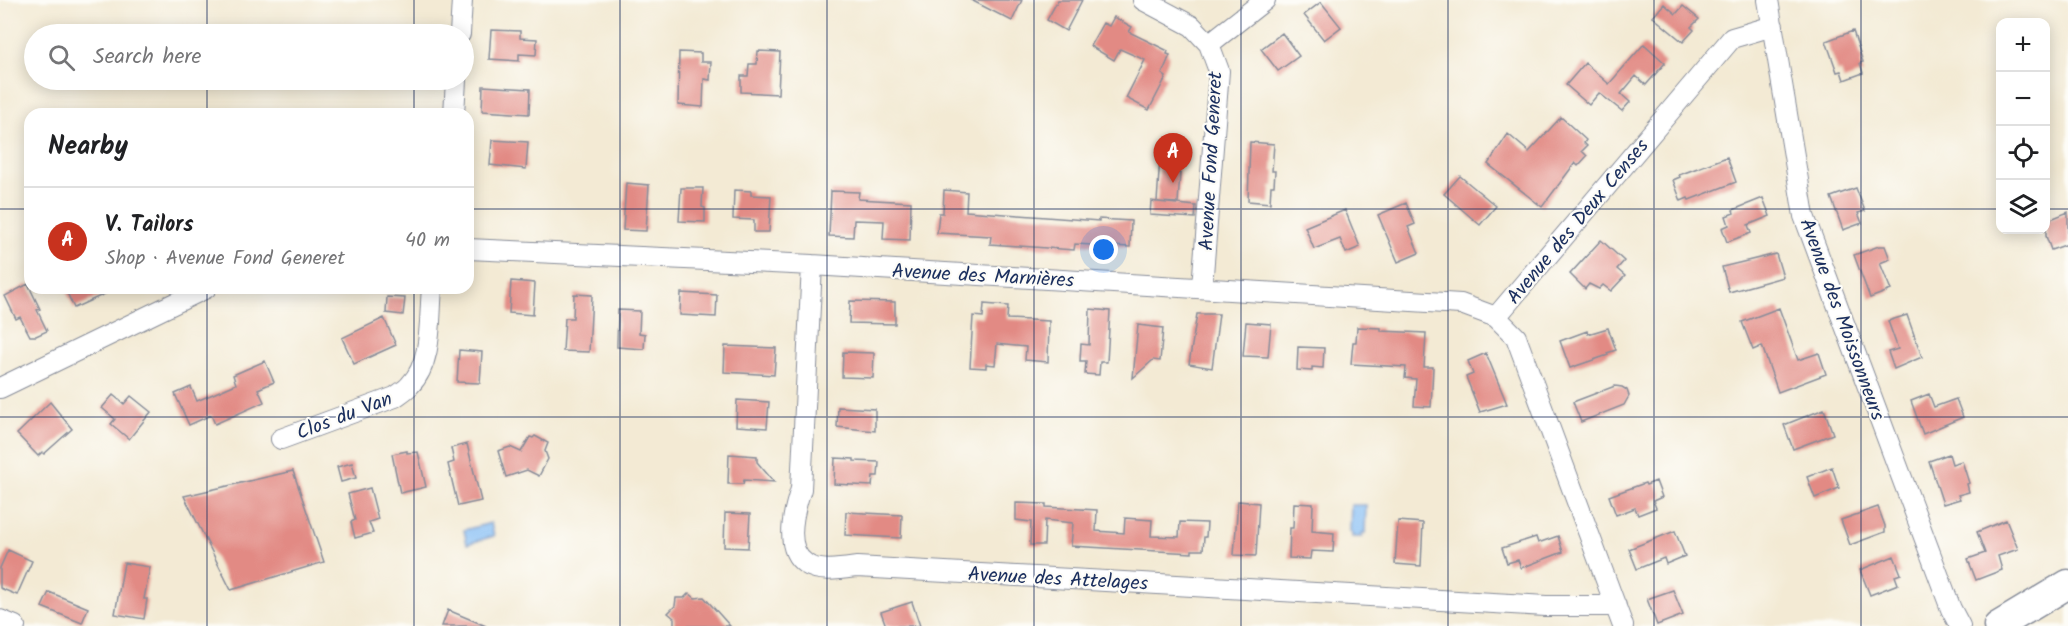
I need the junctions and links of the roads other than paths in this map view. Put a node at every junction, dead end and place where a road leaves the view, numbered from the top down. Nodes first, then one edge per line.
1 (462, 0) edge
2 (1143, 0) edge
3 (1265, 0) edge
4 (1768, 0) edge
5 (461, 24) edge
6 (1773, 26) junction
7 (1209, 44) junction
8 (455, 90) edge
9 (454, 108) edge
10 (474, 249) edge
11 (812, 265) junction
12 (1203, 287) junction
13 (194, 294) edge
14 (431, 294) edge
15 (1496, 317) junction
16 (0, 388) edge
17 (281, 439) dead end
18 (2068, 584) edge
19 (1616, 606) junction
20 (0, 620) edge
21 (15, 626) edge
22 (1623, 626) edge
23 (1959, 626) edge
24 (1998, 626) edge

1 - 5 street
2 - 7 street, Avenue Fond Generet
3 - 7 street
4 - 6 street, Avenue des Moissonneurs
6 - 15 street, Avenue des Deux Censes
6 - 23 street, Avenue des Moissonneurs
7 - 12 street, Avenue Fond Generet
8 - 9 street
10 - 11 street, Avenue des Marnières
11 - 12 street, Avenue des Marnières
11 - 19 street, Avenue des Attelages
12 - 15 street, Avenue des Marnières
13 - 16 street
14 - 17 street, Clos du Van
15 - 19 street, Avenue des Deux Censes
18 - 24 street
19 - 22 street, Avenue des Deux Censes
20 - 21 street

